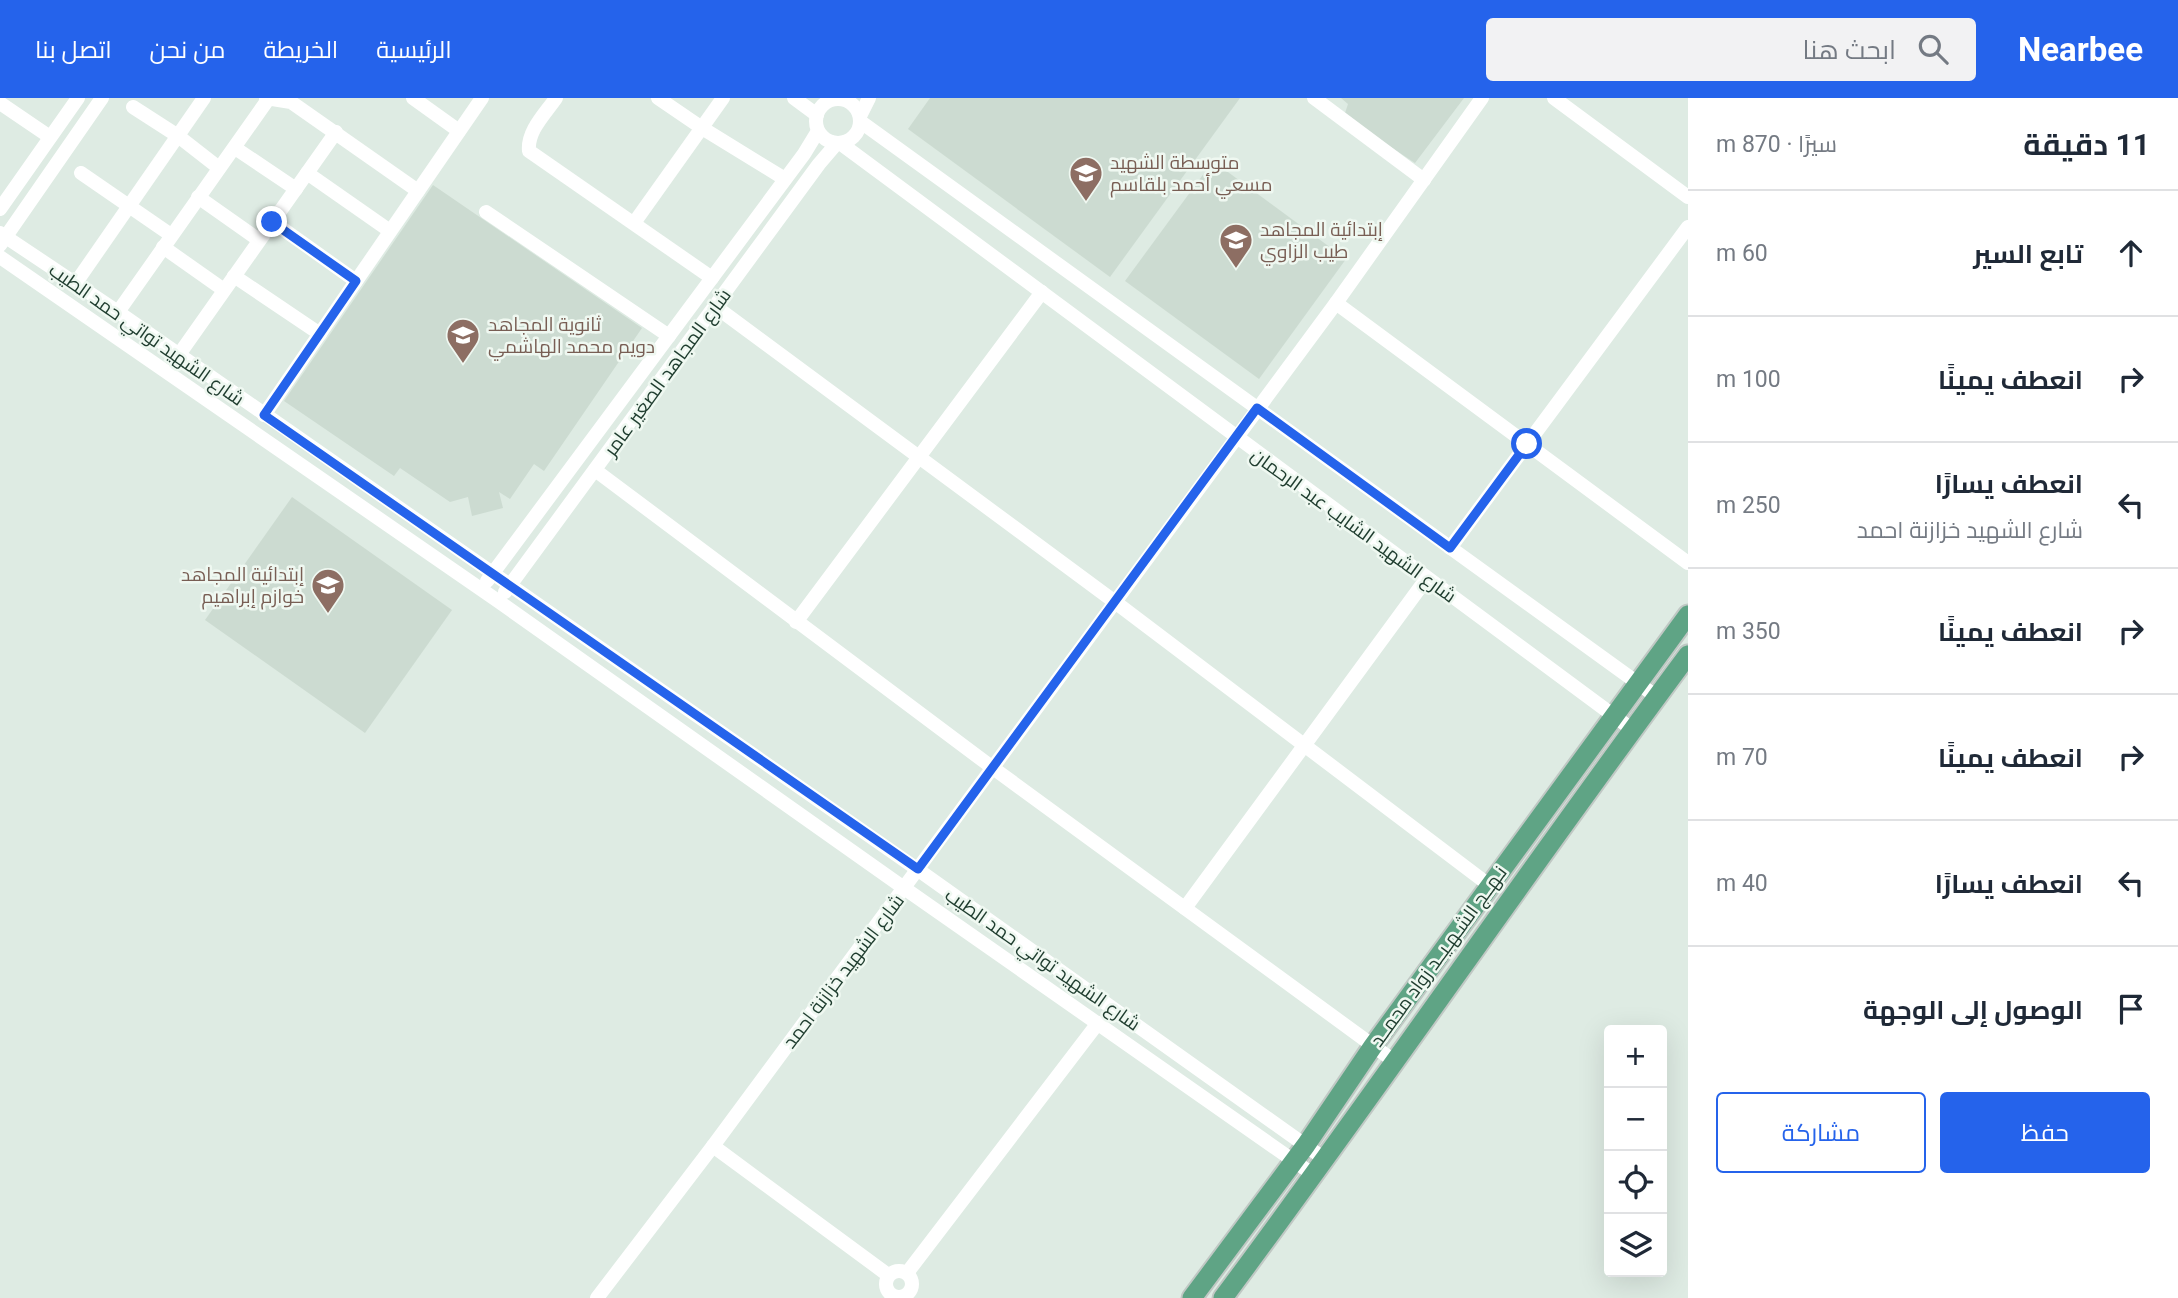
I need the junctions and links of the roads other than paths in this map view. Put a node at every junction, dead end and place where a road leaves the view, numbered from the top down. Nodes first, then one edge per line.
1 (78, 98) edge
2 (103, 98) edge
3 (204, 98) edge
4 (268, 98) edge
5 (413, 98) edge
6 (482, 98) edge
7 (555, 98) edge
8 (658, 98) edge
9 (723, 98) edge
10 (794, 98) edge
11 (835, 98) edge
12 (869, 98) edge
13 (1314, 98) edge
14 (1482, 98) edge
15 (1553, 98) edge
16 (290, 100) edge
17 (0, 103) edge
18 (133, 107) dead end
19 (817, 115) junction
20 (860, 119) junction
21 (702, 128) junction
22 (459, 131) junction
23 (818, 131) junction
24 (336, 132) junction
25 (178, 136) junction
26 (50, 137) junction
27 (839, 143) junction
28 (235, 148) junction
29 (219, 168) junction
30 (81, 173) dead end
31 (307, 173) junction
32 (785, 179) junction
33 (1424, 180) junction
34 (296, 190) junction
35 (418, 191) junction
36 (198, 197) junction
37 (1688, 197) edge
38 (129, 206) junction
39 (0, 207) edge
40 (486, 212) dead end
41 (272, 222) junction
42 (634, 223) junction
43 (1688, 227) edge
44 (390, 231) junction
45 (2, 238) edge
46 (259, 240) junction
47 (167, 241) junction
48 (0, 257) edge
49 (234, 276) junction
50 (712, 278) junction
51 (356, 281) junction
52 (75, 284) junction
53 (225, 290) junction
54 (1042, 292) junction
55 (1336, 303) junction
56 (716, 307) junction
57 (118, 312) junction
58 (320, 334) junction
59 (669, 336) junction
60 (178, 356) junction
61 (1257, 408) junction
62 (264, 415) junction
63 (1236, 437) junction
64 (1527, 444) junction
65 (919, 457) junction
66 (595, 470) junction
67 (1450, 548) junction
68 (1688, 563) edge
69 (493, 574) junction
70 (1427, 578) junction
71 (510, 585) junction
72 (481, 589) junction
73 (498, 601) junction
74 (1115, 602) junction
75 (1688, 615) edge
76 (796, 622) junction
77 (1688, 655) edge
78 (1637, 683) junction
79 (1657, 697) junction
80 (1614, 716) junction
81 (1633, 730) junction
82 (1304, 746) junction
83 (993, 768) junction
84 (918, 869) junction
85 (1489, 885) junction
86 (904, 888) junction
87 (1185, 908) junction
88 (1098, 1023) junction
89 (1373, 1046) junction
90 (1394, 1061) junction
91 (713, 1146) junction
92 (1301, 1153) junction
93 (1320, 1167) junction
94 (907, 1273) junction
95 (888, 1275) junction
96 (916, 1294) edge
97 (890, 1297) edge
98 (597, 1298) edge
99 (1192, 1298) edge
100 (1223, 1298) edge

1 - 26 street
2 - 45 street
3 - 25 street
4 - 16 street
4 - 28 street
5 - 22 street
6 - 22 street
7 - 42 street
8 - 21 street
9 - 21 street
10 - 19 street
11 - 19 street
11 - 20 street
12 - 20 street
13 - 33 street
14 - 33 street, شارع الشهيد خزازنة احمد
15 - 37 street
16 - 24 street
17 - 26 street
18 - 25 street
19 - 23 street
20 - 27 street
20 - 61 street, شارع الشهيد الشايب عبد الرحمان
21 - 32 street
21 - 42 street
22 - 35 street
23 - 27 street
23 - 32 street, شارع المجاهد الصغير عامر
24 - 31 street
24 - 35 street
25 - 29 street
25 - 38 street
26 - 39 street
27 - 54 street, شارع الشهيد الشايب عبد الرحمان
27 - 56 street, شارع المجاهد الصغير عامر
28 - 29 street
28 - 34 street
29 - 36 street
30 - 38 street
31 - 34 street
31 - 44 street
32 - 50 street, شارع المجاهد الصغير عامر
33 - 55 street, شارع الشهيد خزازنة احمد
34 - 41 street
35 - 44 street
36 - 46 street
36 - 47 street
38 - 47 street
38 - 52 street
40 - 59 street
41 - 46 street
41 - 51 street
42 - 50 street
43 - 64 street
44 - 51 street
45 - 52 street, شارع الشهيد تواتي حمد الطيب
46 - 49 street
47 - 53 street
47 - 57 street
48 - 72 street, شارع الشهيد تواتي حمد الطيب
49 - 53 street
49 - 58 street
50 - 59 street, شارع المجاهد الصغير عامر
51 - 58 street
52 - 57 street, شارع الشهيد تواتي حمد الطيب
53 - 60 street
54 - 63 street, شارع الشهيد الشايب عبد الرحمان
54 - 65 street
55 - 61 street, شارع الشهيد خزازنة احمد
55 - 64 street
56 - 65 street
56 - 66 street, شارع المجاهد الصغير عامر
57 - 60 street, شارع الشهيد تواتي حمد الطيب
58 - 62 street
59 - 69 street, شارع المجاهد الصغير عامر
60 - 62 street, شارع الشهيد تواتي حمد الطيب
61 - 63 street, شارع الشهيد خزازنة احمد
61 - 67 street, شارع الشهيد الشايب عبد الرحمان
62 - 69 street, شارع الشهيد تواتي حمد الطيب
63 - 70 street, شارع الشهيد الشايب عبد الرحمان
63 - 74 street, شارع الشهيد خزازنة احمد
64 - 67 street
64 - 68 street
65 - 74 street
65 - 76 street
66 - 71 street, شارع المجاهد الصغير عامر
66 - 76 street
67 - 78 street, شارع الشهيد الشايب عبد الرحمان
69 - 71 street, شارع الشهيد تواتي حمد الطيب
69 - 72 street, شارع المجاهد الصغير عامر
70 - 80 street, شارع الشهيد الشايب عبد الرحمان
70 - 82 street
71 - 73 street, شارع المجاهد الصغير عامر
71 - 84 street, شارع الشهيد تواتي حمد الطيب
72 - 73 street, شارع الشهيد تواتي حمد الطيب
73 - 86 street, شارع الشهيد تواتي حمد الطيب
74 - 82 street
74 - 83 street, شارع الشهيد خزازنة احمد
75 - 78 main road, نـهــج الشـهـيــد زواد محمــد
76 - 83 street
77 - 79 main road, نـهــج الشـهـيــد زواد محمــد
78 - 79 street, شارع الشهيد الشايب عبد الرحمان
78 - 80 main road, نـهــج الشـهـيــد زواد محمــد
79 - 81 main road, نـهــج الشـهـيــد زواد محمــد
80 - 81 street, شارع الشهيد الشايب عبد الرحمان
80 - 85 main road, نـهــج الشـهـيــد زواد محمــد
81 - 90 main road, نـهــج الشـهـيــد زواد محمــد
82 - 85 street
82 - 87 street
83 - 84 street, شارع الشهيد خزازنة احمد
83 - 87 street
84 - 86 street, شارع الشهيد خزازنة احمد
84 - 92 street, شارع الشهيد تواتي حمد الطيب
85 - 89 main road, نـهــج الشـهـيــد زواد محمــد
86 - 88 street, شارع الشهيد تواتي حمد الطيب
86 - 91 street, شارع الشهيد خزازنة احمد
87 - 89 street
88 - 92 street, شارع الشهيد تواتي حمد الطيب
88 - 94 street
89 - 90 street
89 - 92 main road, نـهــج الشـهـيــد زواد محمــد
90 - 93 main road, نـهــج الشـهـيــد زواد محمــد
91 - 95 street
91 - 98 street, شارع الشهيد خزازنة احمد
92 - 93 street, شارع الشهيد تواتي حمد الطيب
92 - 99 main road, نـهــج الشـهـيــد زواد محمــد
93 - 100 main road, نـهــج الشـهـيــد زواد محمــد
94 - 95 street
94 - 96 street
95 - 97 street
96 - 97 street

